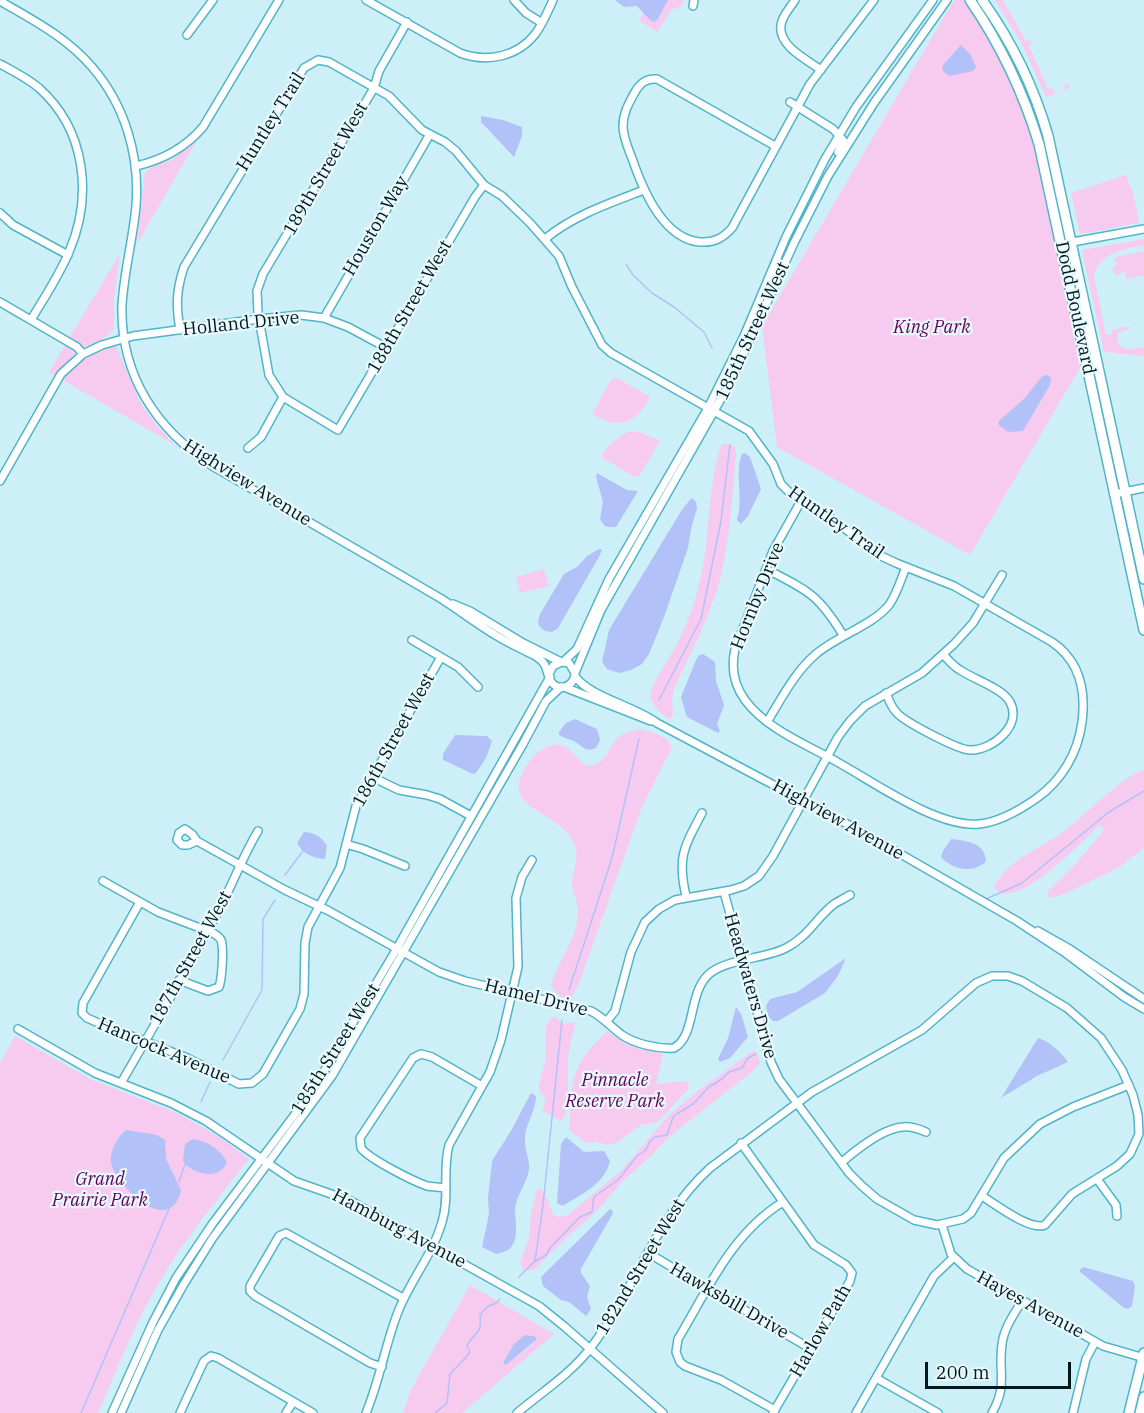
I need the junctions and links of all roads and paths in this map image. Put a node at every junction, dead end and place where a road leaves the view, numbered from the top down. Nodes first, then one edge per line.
1 (213, 0) edge
2 (279, 0) edge
3 (366, 0) edge
4 (514, 0) edge
5 (553, 0) edge
6 (795, 0) edge
7 (874, 0) edge
8 (933, 0) edge
9 (947, 0) edge
10 (970, 0) edge
11 (982, 0) edge
12 (0, 1) edge
13 (407, 22) junction
14 (543, 22) junction
15 (187, 35) dead end
16 (0, 64) edge
17 (821, 70) junction
18 (374, 87) junction
19 (790, 102) dead end
20 (797, 106) junction
21 (430, 134) junction
22 (839, 135) junction
23 (775, 146) junction
24 (136, 166) junction
25 (828, 176) junction
26 (484, 185) junction
27 (644, 190) junction
28 (0, 213) edge
29 (1144, 229) edge
30 (545, 238) junction
31 (1066, 244) junction
32 (68, 255) junction
33 (0, 302) edge
34 (324, 318) junction
35 (259, 319) junction
36 (31, 320) junction
37 (180, 330) junction
38 (124, 338) junction
39 (387, 348) junction
40 (83, 354) junction
41 (283, 397) junction
42 (711, 410) junction
43 (248, 448) dead end
44 (0, 481) edge
45 (1144, 488) edge
46 (1125, 492) junction
47 (1114, 494) junction
48 (801, 501) junction
49 (906, 567) junction
50 (766, 569) junction
51 (1002, 575) dead end
52 (1144, 579) edge
53 (442, 600) junction
54 (984, 603) junction
55 (1144, 630) edge
56 (843, 635) junction
57 (412, 640) dead end
58 (943, 654) junction
59 (441, 657) junction
60 (562, 662) junction
61 (575, 674) junction
62 (550, 676) junction
63 (478, 687) dead end
64 (562, 687) junction
65 (886, 693) junction
66 (767, 722) junction
67 (657, 723) junction
68 (827, 756) junction
69 (372, 777) junction
70 (804, 800) junction
71 (702, 813) dead end
72 (471, 816) junction
73 (258, 831) dead end
74 (197, 841) dead end
75 (346, 844) junction
76 (532, 860) dead end
77 (239, 864) junction
78 (405, 866) dead end
79 (103, 881) dead end
80 (724, 892) junction
81 (686, 896) junction
82 (850, 896) dead end
83 (140, 902) junction
84 (319, 906) junction
85 (1017, 921) junction
86 (208, 930) junction
87 (396, 950) junction
88 (403, 954) junction
89 (742, 961) junction
90 (179, 980) junction
91 (512, 992) junction
92 (1144, 999) edge
93 (1144, 1009) edge
94 (607, 1021) junction
95 (18, 1029) dead end
96 (145, 1042) junction
97 (121, 1083) junction
98 (249, 1084) joint
99 (1129, 1085) junction
100 (482, 1086) junction
101 (796, 1103) junction
102 (926, 1132) dead end
103 (741, 1143) junction
104 (261, 1158) junction
105 (842, 1162) junction
106 (268, 1164) junction
107 (1096, 1179) junction
108 (446, 1188) junction
109 (982, 1196) junction
110 (783, 1202) junction
111 (1117, 1216) dead end
112 (942, 1224) junction
113 (432, 1245) junction
114 (648, 1253) junction
115 (954, 1257) junction
116 (708, 1289) junction
117 (403, 1298) junction
118 (1022, 1300) junction
119 (1095, 1342) junction
120 (590, 1349) junction
121 (811, 1349) junction
122 (1144, 1356) edge
123 (382, 1367) junction
124 (876, 1378) junction
125 (1144, 1397) edge
126 (293, 1402) junction
127 (774, 1412) edge
128 (111, 1413) edge
129 (121, 1413) edge
130 (180, 1413) edge
131 (286, 1413) edge
132 (313, 1413) edge
133 (366, 1413) edge
134 (517, 1413) edge
135 (663, 1413) edge
136 (856, 1413) edge
137 (938, 1413) edge
138 (992, 1413) edge
139 (1073, 1413) edge
140 (1129, 1413) edge
141 (1140, 1413) edge

1 - 15 street
2 - 24 street
3 - 13 street
4 - 14 street
5 - 14 street
6 - 17 street
7 - 17 street
8 - 22 street, 185th Street West
9 - 25 street, 185th Street West
10 - 31 main road, Dodd Boulevard
11 - 31 main road, Dodd Boulevard
12 - 24 street, Highview Avenue
13 - 14 street
13 - 18 street, 189th Street West
16 - 32 street
17 - 20 street
18 - 21 street, Huntley Trail
18 - 35 street, 189th Street West
18 - 37 street, Huntley Trail
19 - 20 street
20 - 22 street
20 - 23 street
21 - 26 street, Huntley Trail
21 - 34 street, Houston Way
22 - 25 street
22 - 42 street, 185th Street West
23 - 27 street
23 - 27 street
24 - 38 street, Highview Avenue
25 - 42 street, 185th Street West
26 - 30 street, Huntley Trail
26 - 39 street, 188th Street West
27 - 30 street
28 - 32 street
29 - 31 street
30 - 42 street, Huntley Trail
31 - 46 main road, Dodd Boulevard
31 - 47 main road, Dodd Boulevard
32 - 36 street
33 - 36 street
34 - 35 street, Holland Drive
34 - 39 street, Holland Drive
35 - 37 street, Holland Drive
35 - 41 street, 189th Street West
36 - 40 street
37 - 38 street, Holland Drive
38 - 40 street, Holland Drive
38 - 53 street, Highview Avenue
39 - 41 street, 188th Street West
40 - 44 street
41 - 43 street
42 - 48 street, Huntley Trail
42 - 60 street, 185th Street West
42 - 61 street, 185th Street West
45 - 46 street
46 - 47 street
46 - 52 main road, Dodd Boulevard
47 - 55 main road, Dodd Boulevard
48 - 49 street, Huntley Trail
48 - 50 street, Hornby Drive
49 - 54 street, Huntley Trail
49 - 56 street
50 - 56 street
50 - 66 street, Hornby Drive
51 - 54 street
53 - 60 street, Highview Avenue
53 - 62 street, Highview Avenue
54 - 58 street
54 - 68 street, Huntley Trail
56 - 66 street
57 - 59 street
58 - 65 street
58 - 65 street
59 - 63 street
59 - 69 street, 186th Street West
60 - 61 street, Highview Avenue
60 - 62 street
61 - 64 street
61 - 67 street, Highview Avenue
62 - 64 street, Highview Avenue
62 - 72 street, 185th Street West
64 - 67 street, Highview Avenue
64 - 88 street, 185th Street West
65 - 68 street
66 - 68 street, Hornby Drive
67 - 70 street, Highview Avenue
68 - 70 street
69 - 72 street
69 - 75 street, 186th Street West
70 - 80 street
70 - 85 street, Highview Avenue
71 - 81 street
72 - 87 street, 185th Street West
73 - 77 street, 187th Street West
74 - 77 street, Hamel Drive
75 - 78 street
75 - 84 street, 186th Street West
76 - 91 street
77 - 84 street, Hamel Drive
77 - 86 street, 187th Street West
79 - 83 street
80 - 81 street
80 - 89 street, Headwaters Drive
81 - 94 street
82 - 89 street, Hamel Drive
83 - 86 street
83 - 96 street, Hancock Avenue
84 - 87 street, Hamel Drive
84 - 98 street, 186th Street West
85 - 92 street, Highview Avenue
85 - 93 street, Highview Avenue
86 - 90 street, 187th Street West
86 - 90 street
87 - 88 street, Hamel Drive
87 - 104 street, 185th Street West
88 - 91 street, Hamel Drive
88 - 106 street, 185th Street West
89 - 94 street, Hamel Drive
89 - 101 street, Headwaters Drive
90 - 96 street, 187th Street West
91 - 94 street, Hamel Drive
91 - 100 street
95 - 97 street, Hamburg Avenue
96 - 97 street, 187th Street West
96 - 98 street, Hancock Avenue
97 - 104 street, Hamburg Avenue
99 - 101 street, 182nd Street West
99 - 107 street, 182nd Street West
99 - 109 street, Headwaters Drive
100 - 108 street
100 - 108 street
101 - 103 street, 182nd Street West
101 - 105 street, Headwaters Drive
102 - 105 street
103 - 110 street, Harlow Path
103 - 114 street, 182nd Street West
104 - 106 street, Hamburg Avenue
104 - 128 street, 185th Street West
105 - 112 street, Headwaters Drive
106 - 113 street, Hamburg Avenue
106 - 129 street, 185th Street West
107 - 109 street, 182nd Street West
107 - 111 street
108 - 113 street
109 - 112 street, Headwaters Drive
110 - 116 street
110 - 121 street, Harlow Path
112 - 115 street
113 - 117 street
113 - 120 street, Hamburg Avenue
114 - 116 street, Hawksbill Drive
114 - 120 street, 182nd Street West
115 - 118 street, Hayes Avenue
115 - 124 street
116 - 121 street, Hawksbill Drive
116 - 127 street
117 - 123 street
117 - 123 street
118 - 119 street, Hayes Avenue
118 - 138 street
119 - 122 street, Hayes Avenue
119 - 139 street
120 - 134 street, 182nd Street West
120 - 135 street, Hamburg Avenue
121 - 127 street, Harlow Path
122 - 140 main road
123 - 133 street
124 - 136 street
124 - 137 street
125 - 141 main road
126 - 130 street
126 - 131 street
126 - 132 street

